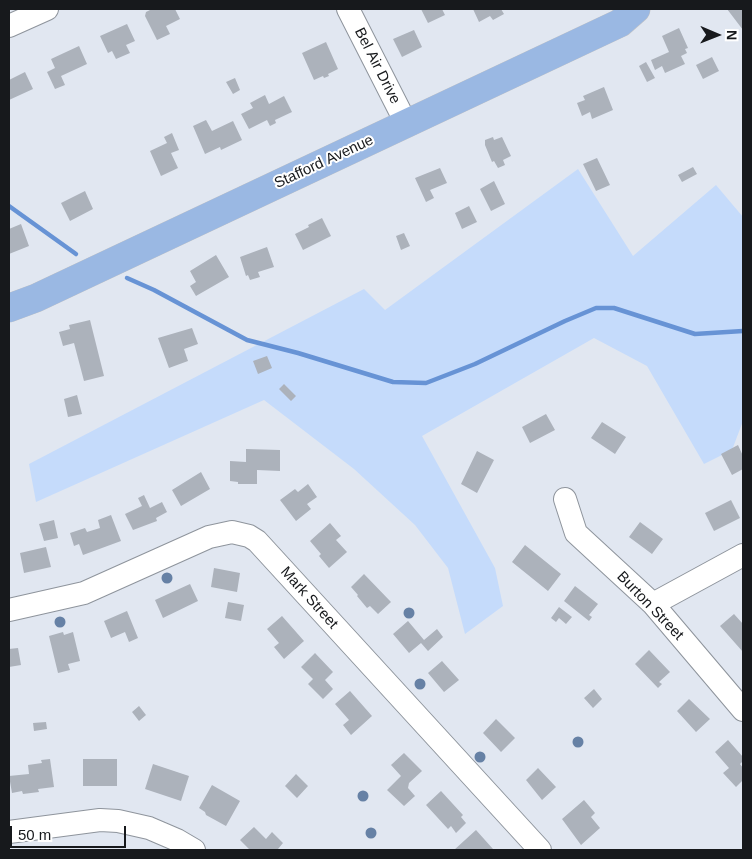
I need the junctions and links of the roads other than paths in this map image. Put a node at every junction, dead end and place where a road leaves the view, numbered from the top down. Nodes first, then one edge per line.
1 (47, 9) edge
2 (348, 9) edge
3 (636, 9) edge
4 (9, 26) edge
5 (406, 123) junction
6 (9, 308) edge
7 (564, 499) dead end
8 (743, 554) edge
9 (652, 604) junction
10 (9, 610) edge
11 (743, 710) edge
12 (9, 832) edge
13 (194, 850) edge
14 (540, 850) edge

1 - 4 street
2 - 5 street, Bel Air Drive
3 - 5 main road, Stafford Avenue
5 - 6 main road, Stafford Avenue
7 - 9 street, Burton Street
8 - 9 street
9 - 11 street, Burton Street
10 - 14 street, Mark Street
12 - 13 street

